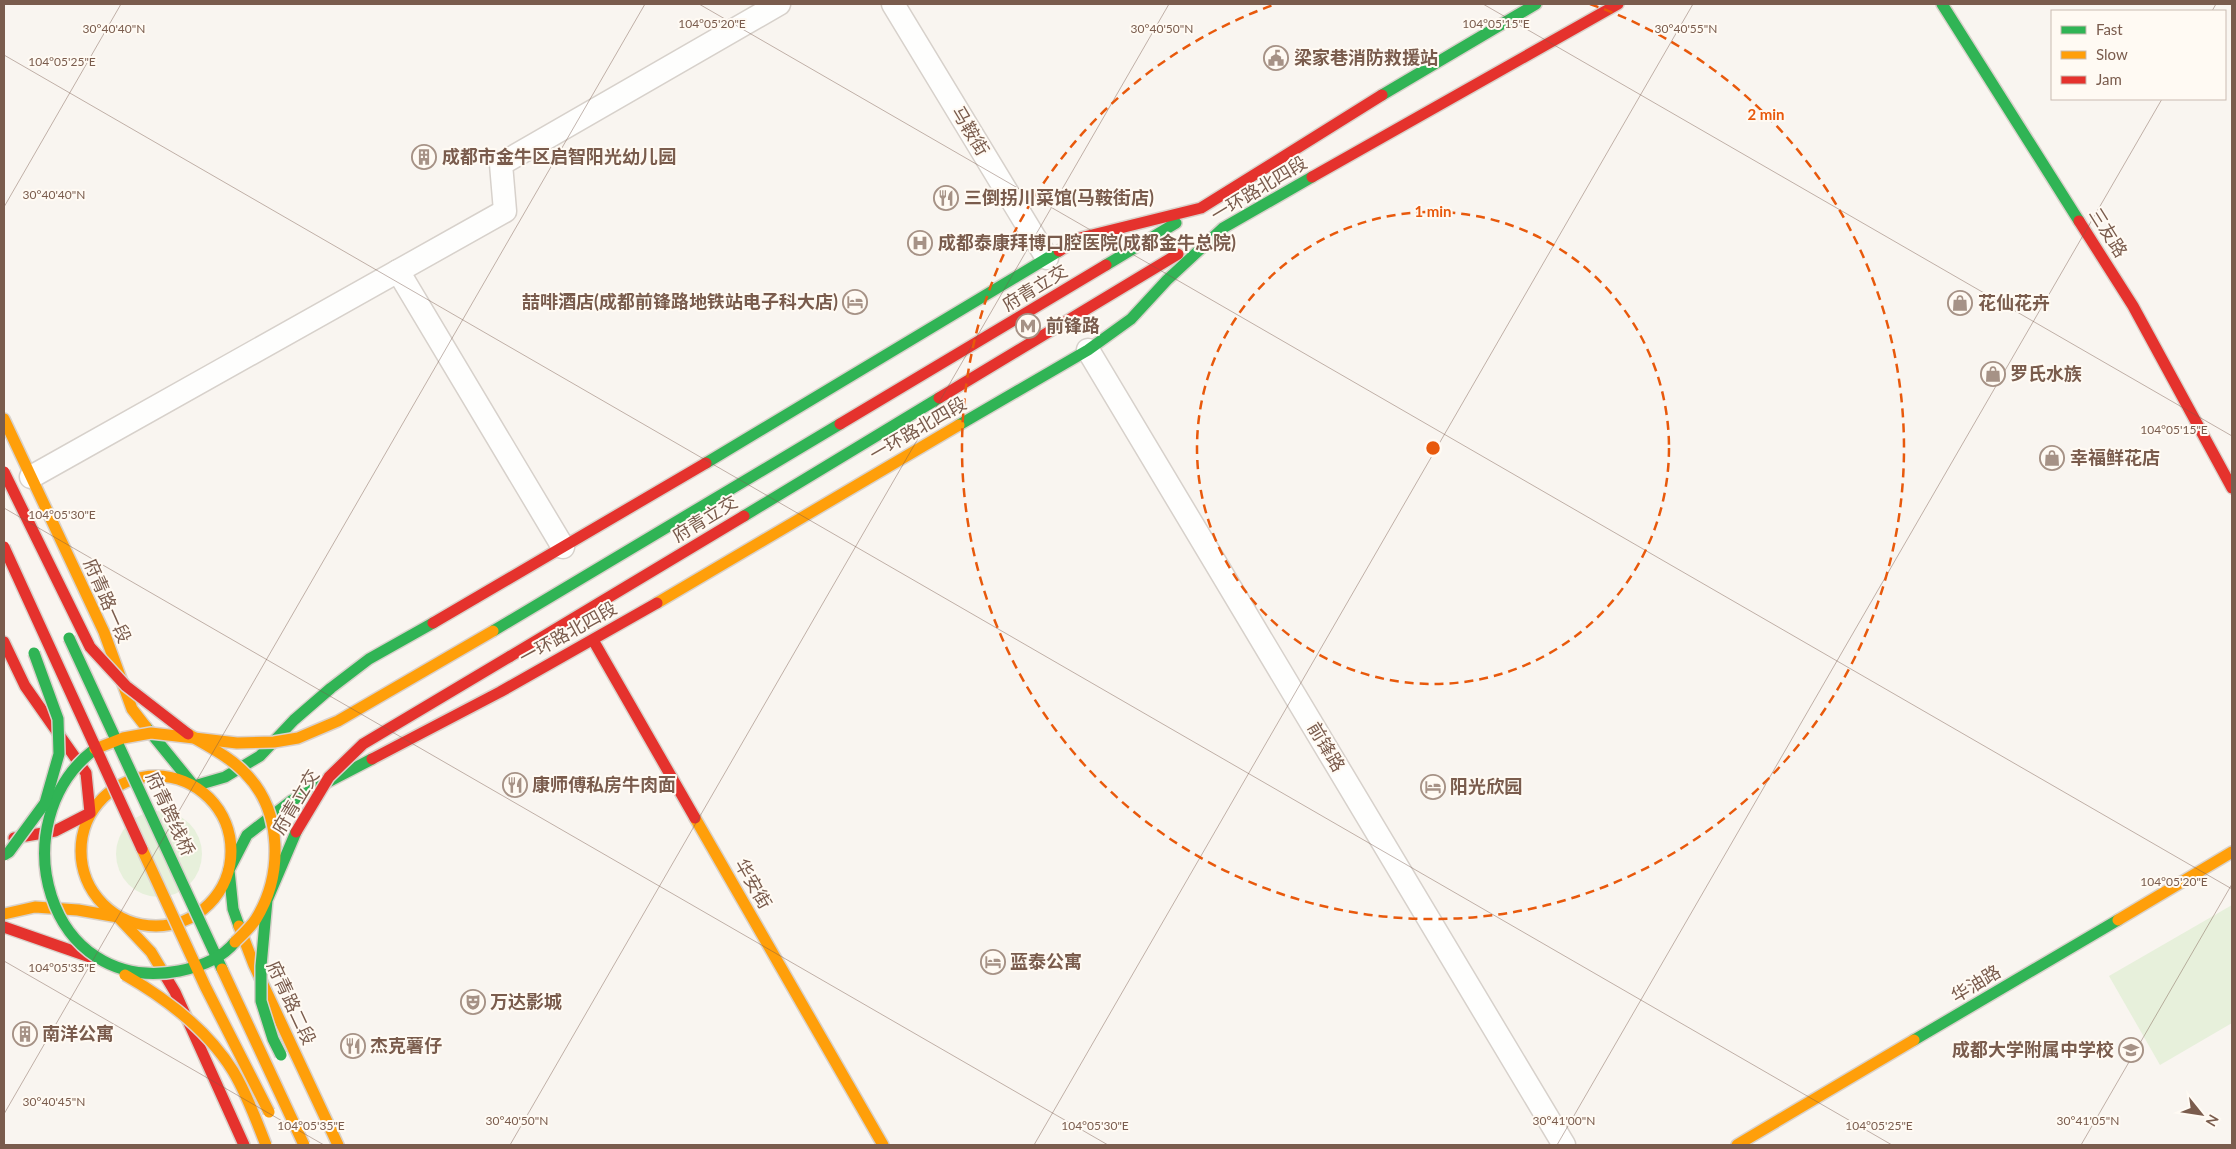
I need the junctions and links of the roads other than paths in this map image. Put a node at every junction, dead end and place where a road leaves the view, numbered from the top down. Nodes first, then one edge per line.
1 (779, 4) edge
2 (893, 4) edge
3 (1536, 4) edge
4 (1618, 4) edge
5 (1942, 4) edge
6 (1201, 208) junction
7 (1223, 228) junction
8 (1047, 258) junction
9 (398, 272) junction
10 (1088, 350) junction
11 (4, 419) edge
12 (4, 472) edge
13 (30, 477) junction
14 (2232, 488) edge
15 (4, 498) edge
16 (12, 514) dead end
17 (563, 547) junction
18 (4, 548) edge
19 (64, 627) dead end
20 (593, 640) junction
21 (4, 642) edge
22 (31, 646) dead end
23 (198, 740) junction
24 (194, 786) junction
25 (45, 803) junction
26 (90, 813) junction
27 (4, 840) edge
28 (2232, 852) edge
29 (4, 855) edge
30 (229, 870) junction
31 (267, 900) junction
32 (4, 914) edge
33 (118, 917) junction
34 (4, 927) edge
35 (90, 957) junction
36 (286, 1066) dead end
37 (272, 1119) dead end
38 (244, 1145) edge
39 (266, 1145) edge
40 (304, 1145) edge
41 (338, 1145) edge
42 (883, 1145) edge
43 (1564, 1145) edge
44 (1737, 1145) edge

1 - 9 street
2 - 8 street, 马鞍街
3 - 6 main road, 一环路北四段
4 - 7 main road, 一环路北四段
5 - 14 main road, 三友路
6 - 8 main road, 一环路北四段
6 - 23 main road, 府青立交, bridge
7 - 10 main road, 一环路北四段
7 - 31 main road, 府青立交, bridge
8 - 17 main road, 一环路北四段
9 - 13 street
9 - 17 street
10 - 20 main road, 一环路北四段
10 - 43 street, 前锋路
11 - 13 main road, 府青路一段
12 - 23 main road, 府青立交, bridge
13 - 24 main road, 府青路一段
15 - 16 main road
17 - 24 main road, 一环路北四段
18 - 37 main road, bridge
19 - 40 main road, 府青跨线桥, bridge
20 - 30 main road, 一环路北四段
20 - 42 main road, 华安街
21 - 26 main road
22 - 25 main road, 府青立交, bridge
23 - 25 main road, 府青立交, bridge
23 - 31 main road, 府青立交, bridge
24 - 26 main road
24 - 30 main road
25 - 29 main road, 府青立交, bridge
25 - 35 main road, 府青立交
26 - 27 main road
26 - 33 main road
28 - 44 main road, 华油路
30 - 33 main road
30 - 41 main road, 府青路二段
31 - 35 main road, 府青立交, bridge
31 - 36 main road, 府青立交, bridge
32 - 33 main road
33 - 38 main road
34 - 35 main road
35 - 39 main road, bridge

